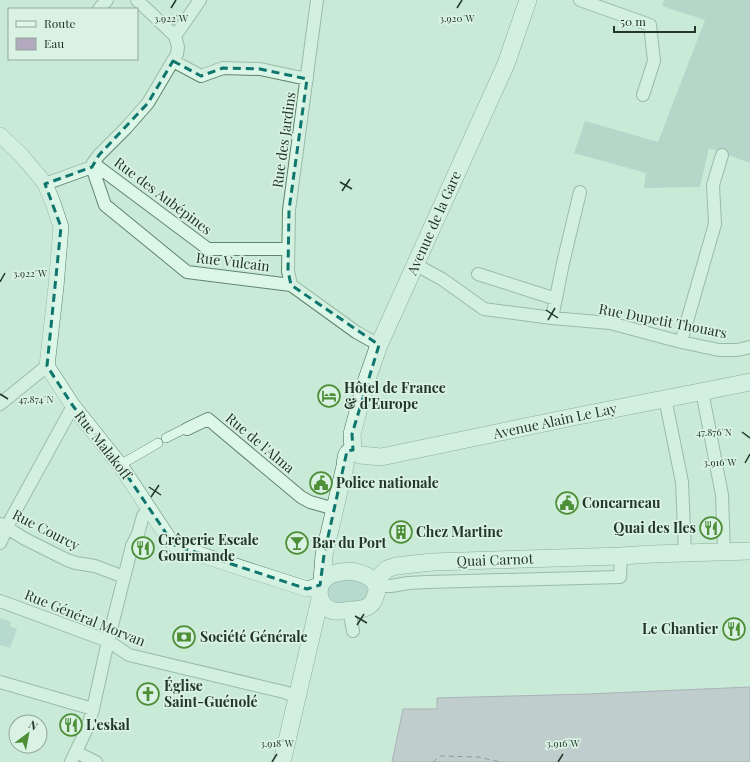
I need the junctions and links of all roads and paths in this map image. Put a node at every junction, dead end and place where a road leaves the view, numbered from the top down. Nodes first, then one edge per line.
1 (107, 0) edge
2 (137, 0) edge
3 (200, 0) edge
4 (317, 0) edge
5 (528, 0) edge
6 (580, 0) edge
7 (100, 8) edge
8 (174, 36) junction
9 (173, 61) junction
10 (307, 79) junction
11 (643, 95) dead end
12 (0, 135) edge
13 (722, 156) dead end
14 (90, 167) junction
15 (45, 184) junction
16 (580, 192) dead end
17 (288, 249) junction
18 (416, 265) junction
19 (478, 274) dead end
20 (291, 285) junction
21 (556, 299) junction
22 (552, 318) junction
23 (681, 342) junction
24 (379, 345) junction
25 (750, 347) edge
26 (47, 366) junction
27 (750, 382) edge
28 (702, 391) junction
29 (665, 398) junction
30 (0, 404) edge
31 (73, 406) junction
32 (186, 429) joint
33 (166, 438) dead end
34 (158, 443) dead end
35 (354, 456) junction
36 (120, 465) junction
37 (149, 508) junction
38 (335, 509) junction
39 (3, 526) edge
40 (0, 543) edge
41 (750, 551) edge
42 (724, 552) junction
43 (685, 553) junction
44 (621, 556) junction
45 (334, 565) junction
46 (124, 576) junction
47 (375, 584) junction
48 (324, 594) junction
49 (0, 601) edge
50 (349, 610) junction
51 (353, 631) dead end
52 (108, 641) junction
53 (0, 682) edge
54 (297, 700) junction
55 (93, 709) junction
56 (73, 757) edge
57 (96, 762) edge
58 (282, 762) edge

1 - 7 street
2 - 8 street
3 - 8 street
4 - 10 street, Rue des Jardins
5 - 18 main road, Avenue de la Gare
6 - 11 street
8 - 9 street
9 - 10 street
9 - 14 street
10 - 17 street, Rue des Jardins
12 - 15 street
13 - 23 street
14 - 15 street
14 - 17 street, Rue des Aubépines
14 - 20 street, Rue Vulcain
15 - 26 street
16 - 21 street
17 - 20 street, Rue des Jardins
18 - 22 street, Rue Dupetit Thouars
18 - 24 main road, Avenue de la Gare
19 - 21 street
20 - 24 street, Rue Vulcain
21 - 22 street
22 - 23 street, Rue Dupetit Thouars
23 - 25 street, Rue Dupetit Thouars
24 - 35 main road, Avenue de la Gare
26 - 30 street
26 - 31 street, Rue Malakoff
27 - 28 main road, Avenue Alain Le Lay
28 - 29 main road, Avenue Alain Le Lay
28 - 42 street
29 - 35 main road, Avenue Alain Le Lay
29 - 43 street
31 - 36 street, Rue Malakoff
31 - 39 street
32 - 33 street
32 - 38 street, Rue de l'Alma
34 - 36 street
35 - 38 main road, Avenue de la Gare
35 - 45 main road, Avenue de la Gare
36 - 37 street, Rue Malakoff
37 - 46 street
37 - 48 street, Rue Malakoff
38 - 45 main road, Avenue de la Gare
39 - 40 street
39 - 46 street, Rue Courcy
41 - 42 main road, Quai Carnot
42 - 43 main road, Quai Carnot
43 - 44 main road, Quai Carnot
44 - 47 main road, Quai Carnot
44 - 47 street
45 - 47 main road
45 - 48 main road
46 - 52 street
47 - 50 main road
48 - 50 main road
48 - 54 main road
49 - 52 street, Rue Général Morvan
50 - 51 street
52 - 54 street, Rue Général Morvan
52 - 55 street
53 - 55 street
54 - 58 main road
55 - 56 street
56 - 57 street

